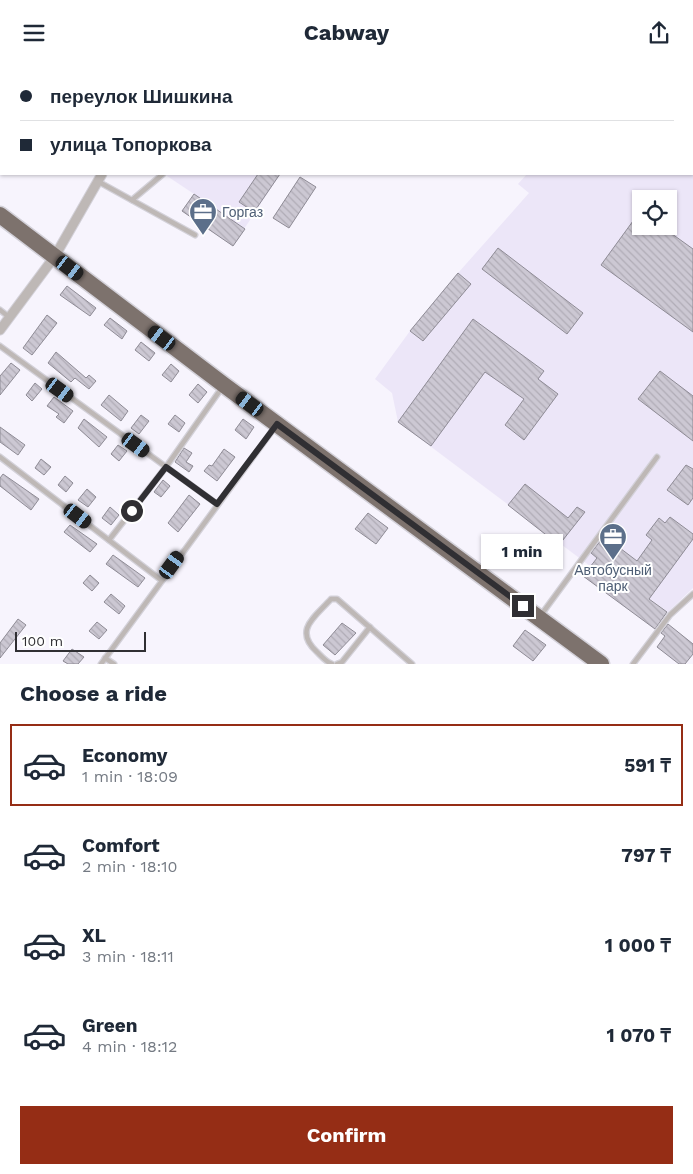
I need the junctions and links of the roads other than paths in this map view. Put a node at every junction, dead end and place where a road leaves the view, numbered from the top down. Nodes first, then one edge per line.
1 (162, 175) edge
2 (101, 178) edge
3 (132, 201) junction
4 (0, 215) edge
5 (195, 235) dead end
6 (55, 256) junction
7 (0, 310) edge
8 (10, 317) junction
9 (0, 330) edge
10 (0, 346) edge
11 (224, 385) junction
12 (277, 424) junction
13 (0, 457) edge
14 (657, 457) dead end
15 (166, 467) junction
16 (217, 504) junction
17 (109, 540) junction
18 (161, 580) junction
19 (693, 594) edge
20 (539, 618) junction
21 (370, 627) junction
22 (105, 658) junction
23 (101, 664) edge
24 (114, 664) edge
25 (332, 664) edge
26 (337, 664) edge
27 (412, 664) edge
28 (601, 664) edge
29 (633, 664) edge

1 - 3 lane
2 - 3 lane
2 - 6 street
3 - 5 lane
4 - 6 highway
6 - 8 street
6 - 11 highway
7 - 8 lane
8 - 9 street
10 - 15 lane
11 - 12 highway
11 - 15 lane
12 - 16 lane
12 - 20 highway
13 - 17 lane
14 - 20 lane
15 - 16 lane
15 - 17 lane
16 - 18 lane
17 - 18 lane
18 - 22 lane
19 - 29 lane
20 - 28 highway
21 - 25 lane
21 - 26 lane
21 - 27 lane
22 - 23 lane
22 - 24 lane

